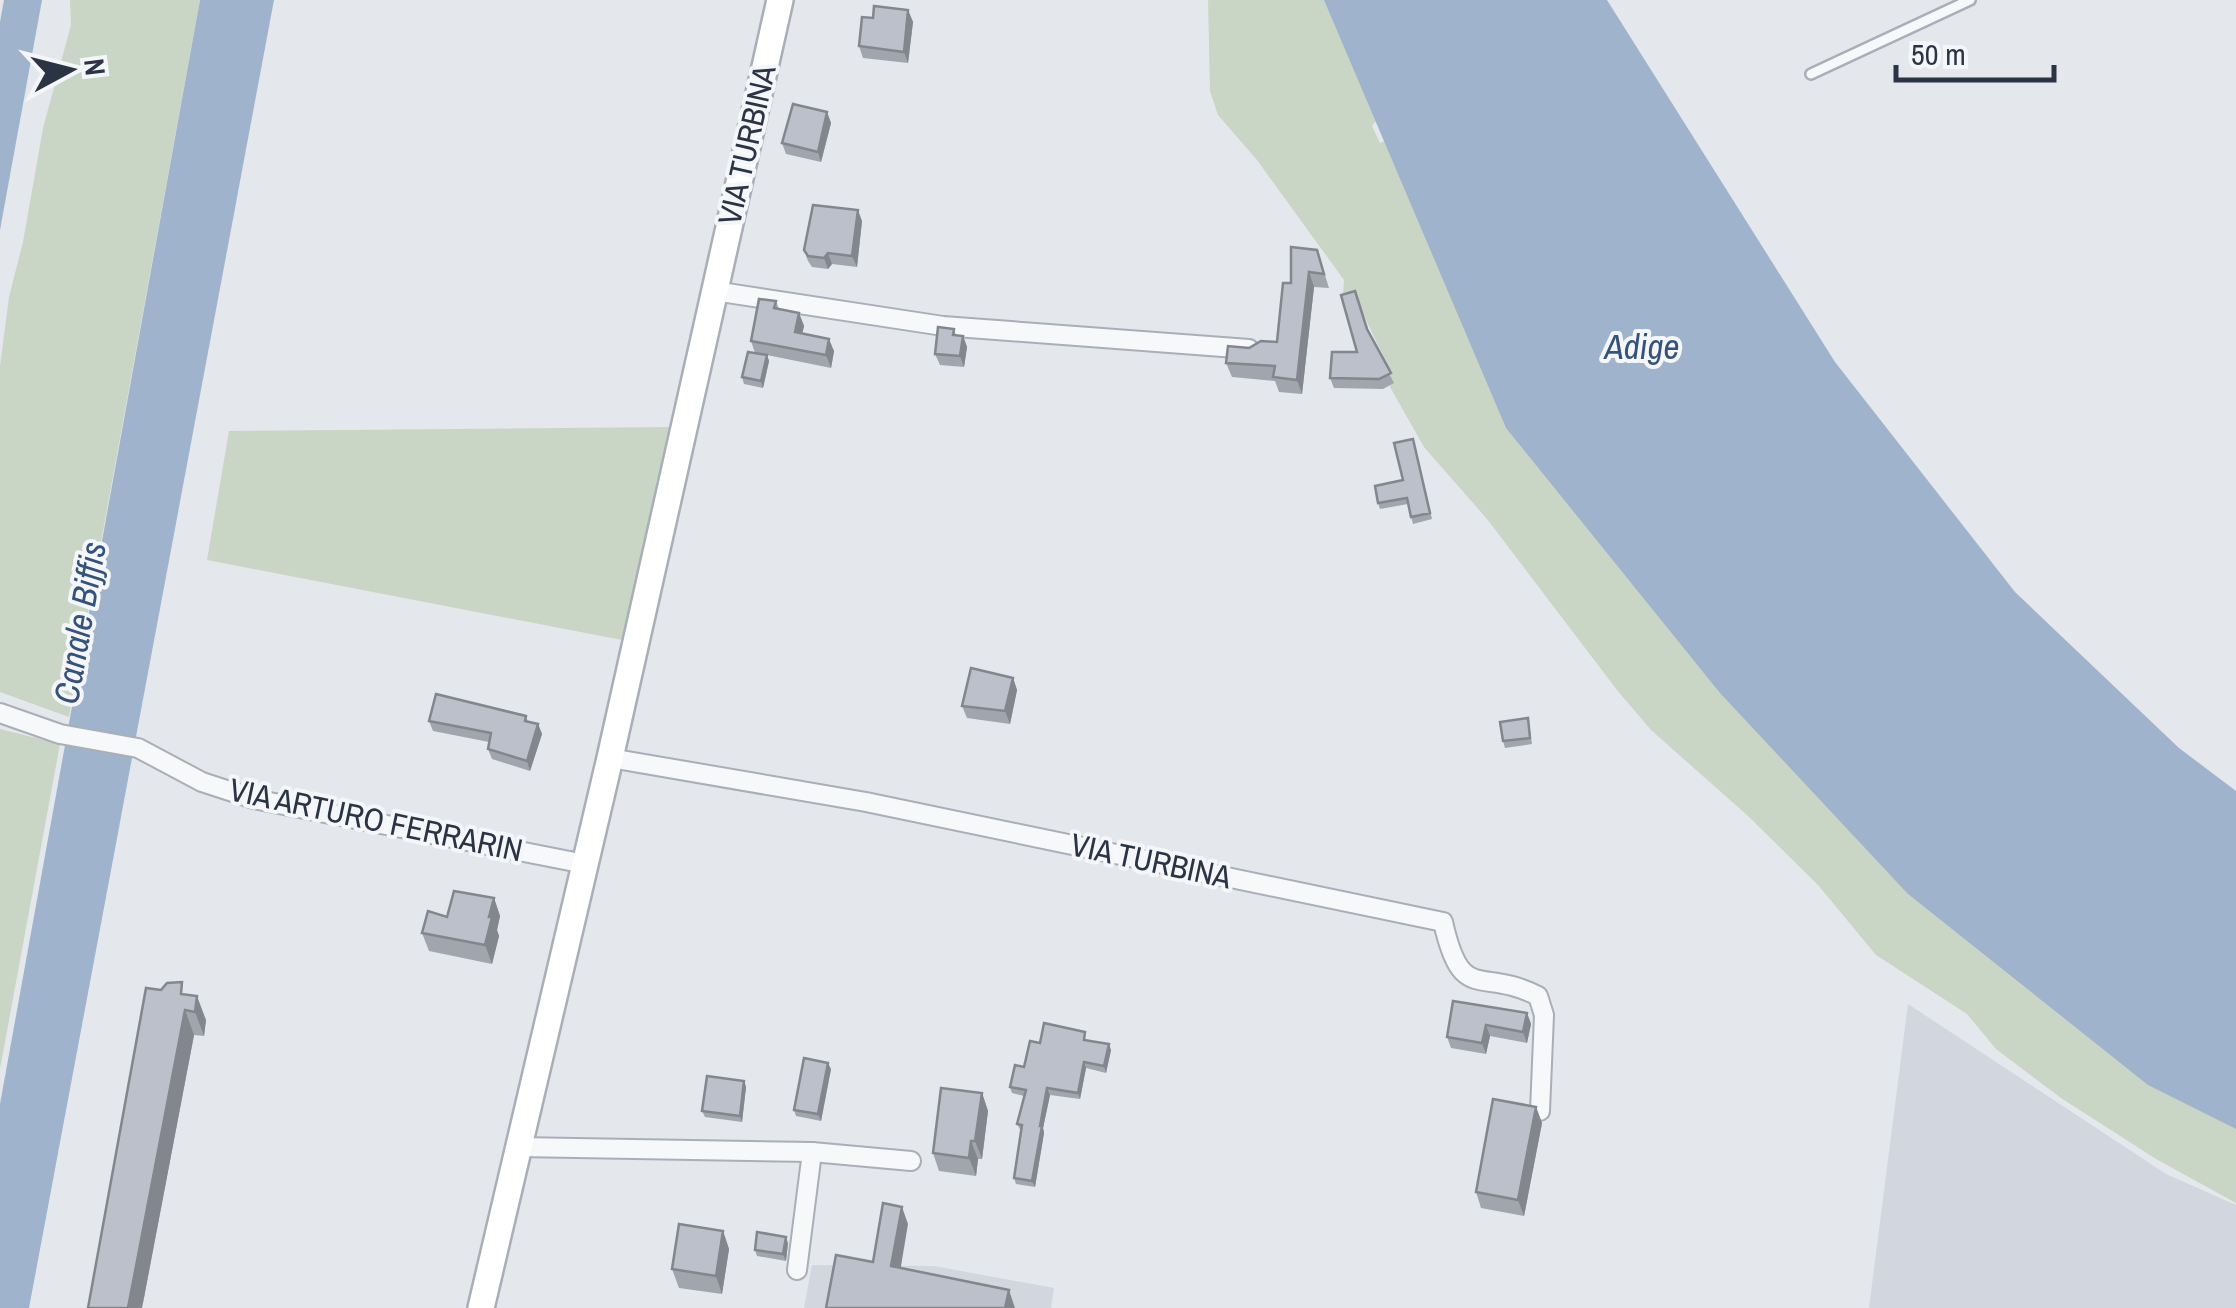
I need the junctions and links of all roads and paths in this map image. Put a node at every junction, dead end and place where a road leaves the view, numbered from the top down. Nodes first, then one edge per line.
1 (780, 0) edge
2 (1970, 0) edge
3 (1811, 74) dead end
4 (714, 290) junction
5 (1255, 350) edge
6 (0, 713) edge
7 (610, 758) junction
8 (585, 864) junction
9 (1540, 1111) edge
10 (518, 1147) junction
11 (812, 1152) junction
12 (911, 1162) dead end
13 (797, 1270) dead end
14 (481, 1308) edge

1 - 4 street, VIA TURBINA
2 - 3 lane
4 - 5 street
4 - 7 street, VIA TURBINA
6 - 8 street, VIA ARTURO FERRARIN
7 - 8 street, VIA TURBINA
7 - 9 street, VIA TURBINA
8 - 10 street, VIA TURBINA
10 - 11 street
10 - 14 street, VIA TURBINA
11 - 12 street
11 - 13 street

